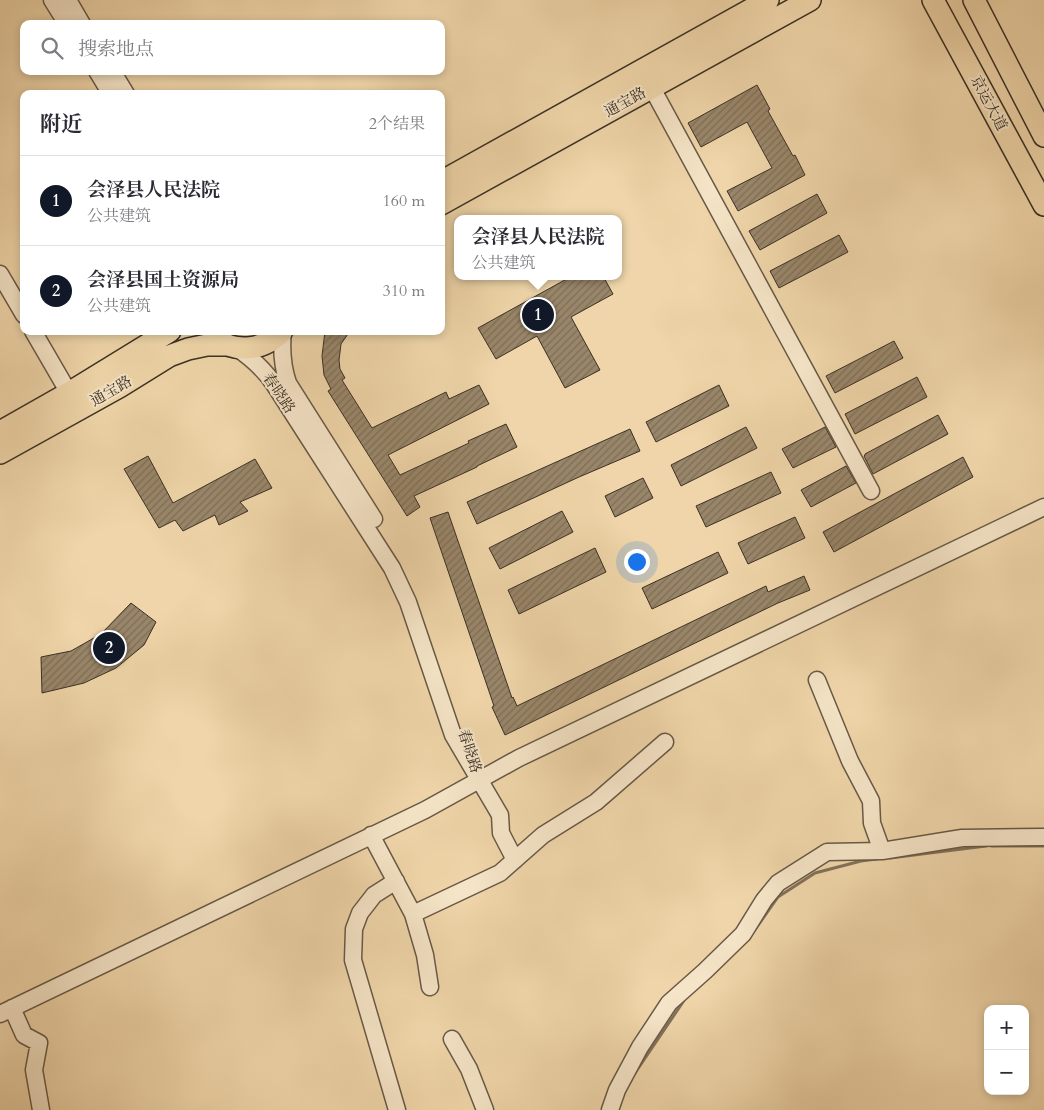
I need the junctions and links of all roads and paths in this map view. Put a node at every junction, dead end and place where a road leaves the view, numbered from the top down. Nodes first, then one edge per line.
1 (52, 0) edge
2 (68, 0) edge
3 (768, 0) edge
4 (810, 0) edge
5 (933, 0) edge
6 (974, 0) edge
7 (64, 20) edge
8 (80, 20) edge
9 (99, 75) edge
10 (114, 75) edge
11 (652, 88) junction
12 (109, 90) edge
13 (124, 90) edge
14 (1044, 136) edge
15 (445, 180) edge
16 (445, 202) edge
17 (1044, 205) edge
18 (0, 274) edge
19 (20, 308) edge
20 (35, 335) edge
21 (163, 335) edge
22 (212, 335) edge
23 (278, 335) edge
24 (283, 335) edge
25 (231, 346) junction
26 (69, 393) junction
27 (0, 432) edge
28 (0, 453) edge
29 (871, 491) dead end
30 (1044, 507) edge
31 (817, 680) dead end
32 (665, 742) dead end
33 (480, 779) junction
34 (371, 835) junction
35 (1044, 837) edge
36 (882, 851) junction
37 (515, 860) junction
38 (396, 882) junction
39 (413, 914) junction
40 (430, 987) dead end
41 (6, 1011) edge
42 (452, 1039) dead end
43 (41, 1110) edge
44 (397, 1110) edge
45 (484, 1110) edge
46 (610, 1110) edge

1 - 7 street
2 - 8 street
3 - 15 main road, 通宝路
4 - 11 main road, 通宝路
5 - 17 main road, 京运大道
6 - 14 main road
9 - 12 street
10 - 13 street
11 - 16 main road, 通宝路
11 - 29 street
18 - 19 street
20 - 26 street
21 - 26 main road
22 - 25 main road
23 - 25 main road, 通宝路
24 - 33 street, 春晓路
25 - 28 main road, 通宝路
25 - 33 street, 春晓路
26 - 27 main road
30 - 33 street
31 - 36 street
32 - 37 street
33 - 34 street
33 - 37 street
34 - 38 street
34 - 41 street
35 - 36 street
36 - 46 street
37 - 39 street
38 - 39 street
38 - 44 street
39 - 40 street
41 - 43 street
42 - 45 street

